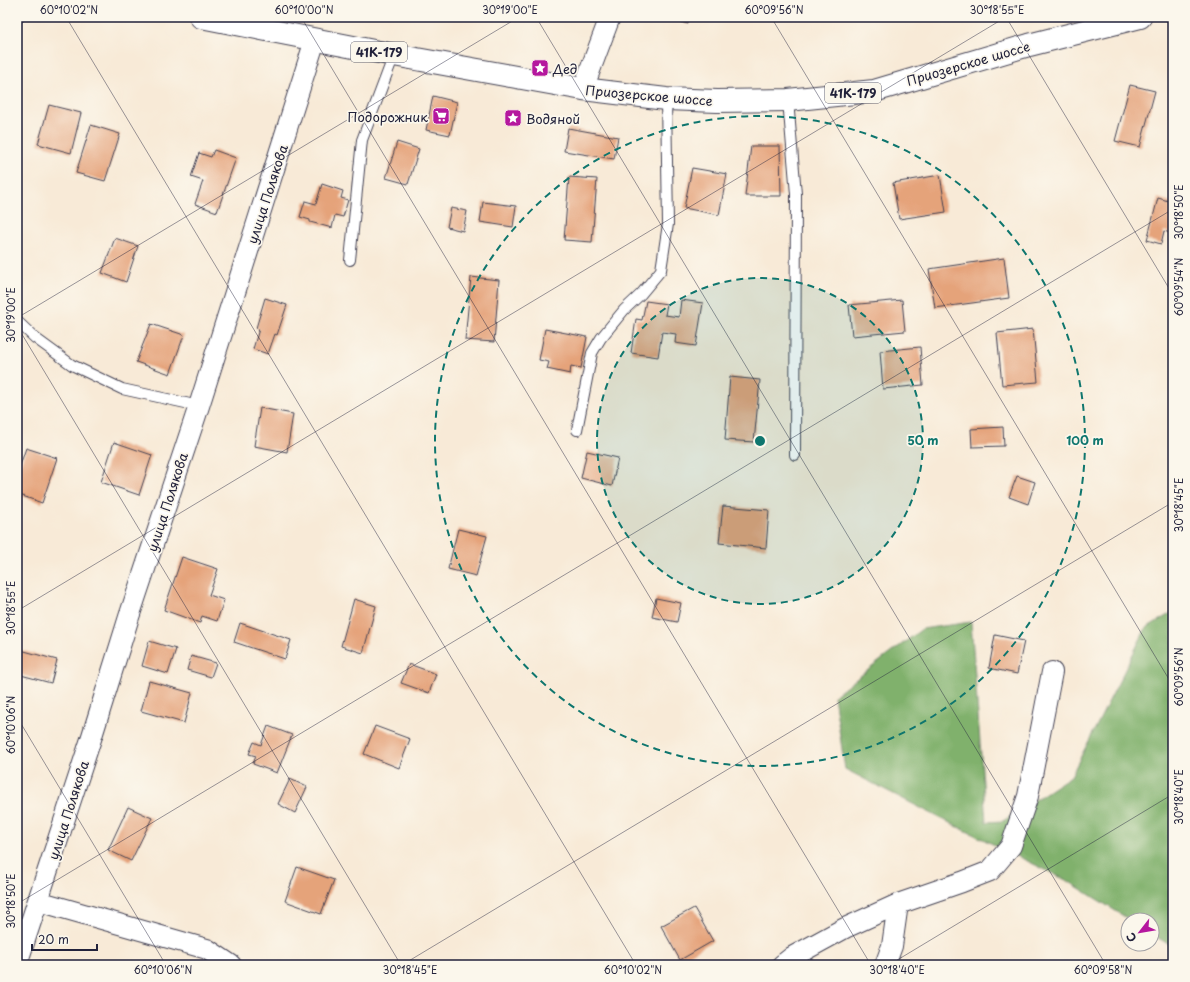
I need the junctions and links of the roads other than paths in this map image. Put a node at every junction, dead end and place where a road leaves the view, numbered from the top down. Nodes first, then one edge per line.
1 (201, 17) edge
2 (610, 17) edge
3 (1140, 17) edge
4 (242, 21) edge
5 (316, 40) junction
6 (394, 55) junction
7 (583, 89) junction
8 (666, 99) junction
9 (788, 100) junction
10 (350, 260) dead end
11 (17, 320) edge
12 (199, 406) junction
13 (577, 430) dead end
14 (795, 455) dead end
15 (1052, 672) dead end
16 (38, 901) junction
17 (898, 904) junction
18 (17, 964) edge
19 (231, 965) edge
20 (782, 965) edge
21 (884, 965) edge

1 - 4 main road, Приозерское шоссе / 41К-179
2 - 7 street
3 - 9 main road, Приозерское шоссе / 41К-179
4 - 5 main road, Приозерское шоссе / 41К-179
5 - 6 main road, Приозерское шоссе / 41К-179
5 - 12 street, улица Полякова
6 - 7 main road, Приозерское шоссе / 41К-179
6 - 10 lane
7 - 8 main road, Приозерское шоссе / 41К-179
8 - 9 main road, Приозерское шоссе / 41К-179
8 - 13 lane
9 - 14 lane
11 - 12 lane
12 - 16 street, улица Полякова
15 - 17 street
16 - 18 street, улица Полякова
16 - 19 street
17 - 20 street
17 - 21 street

